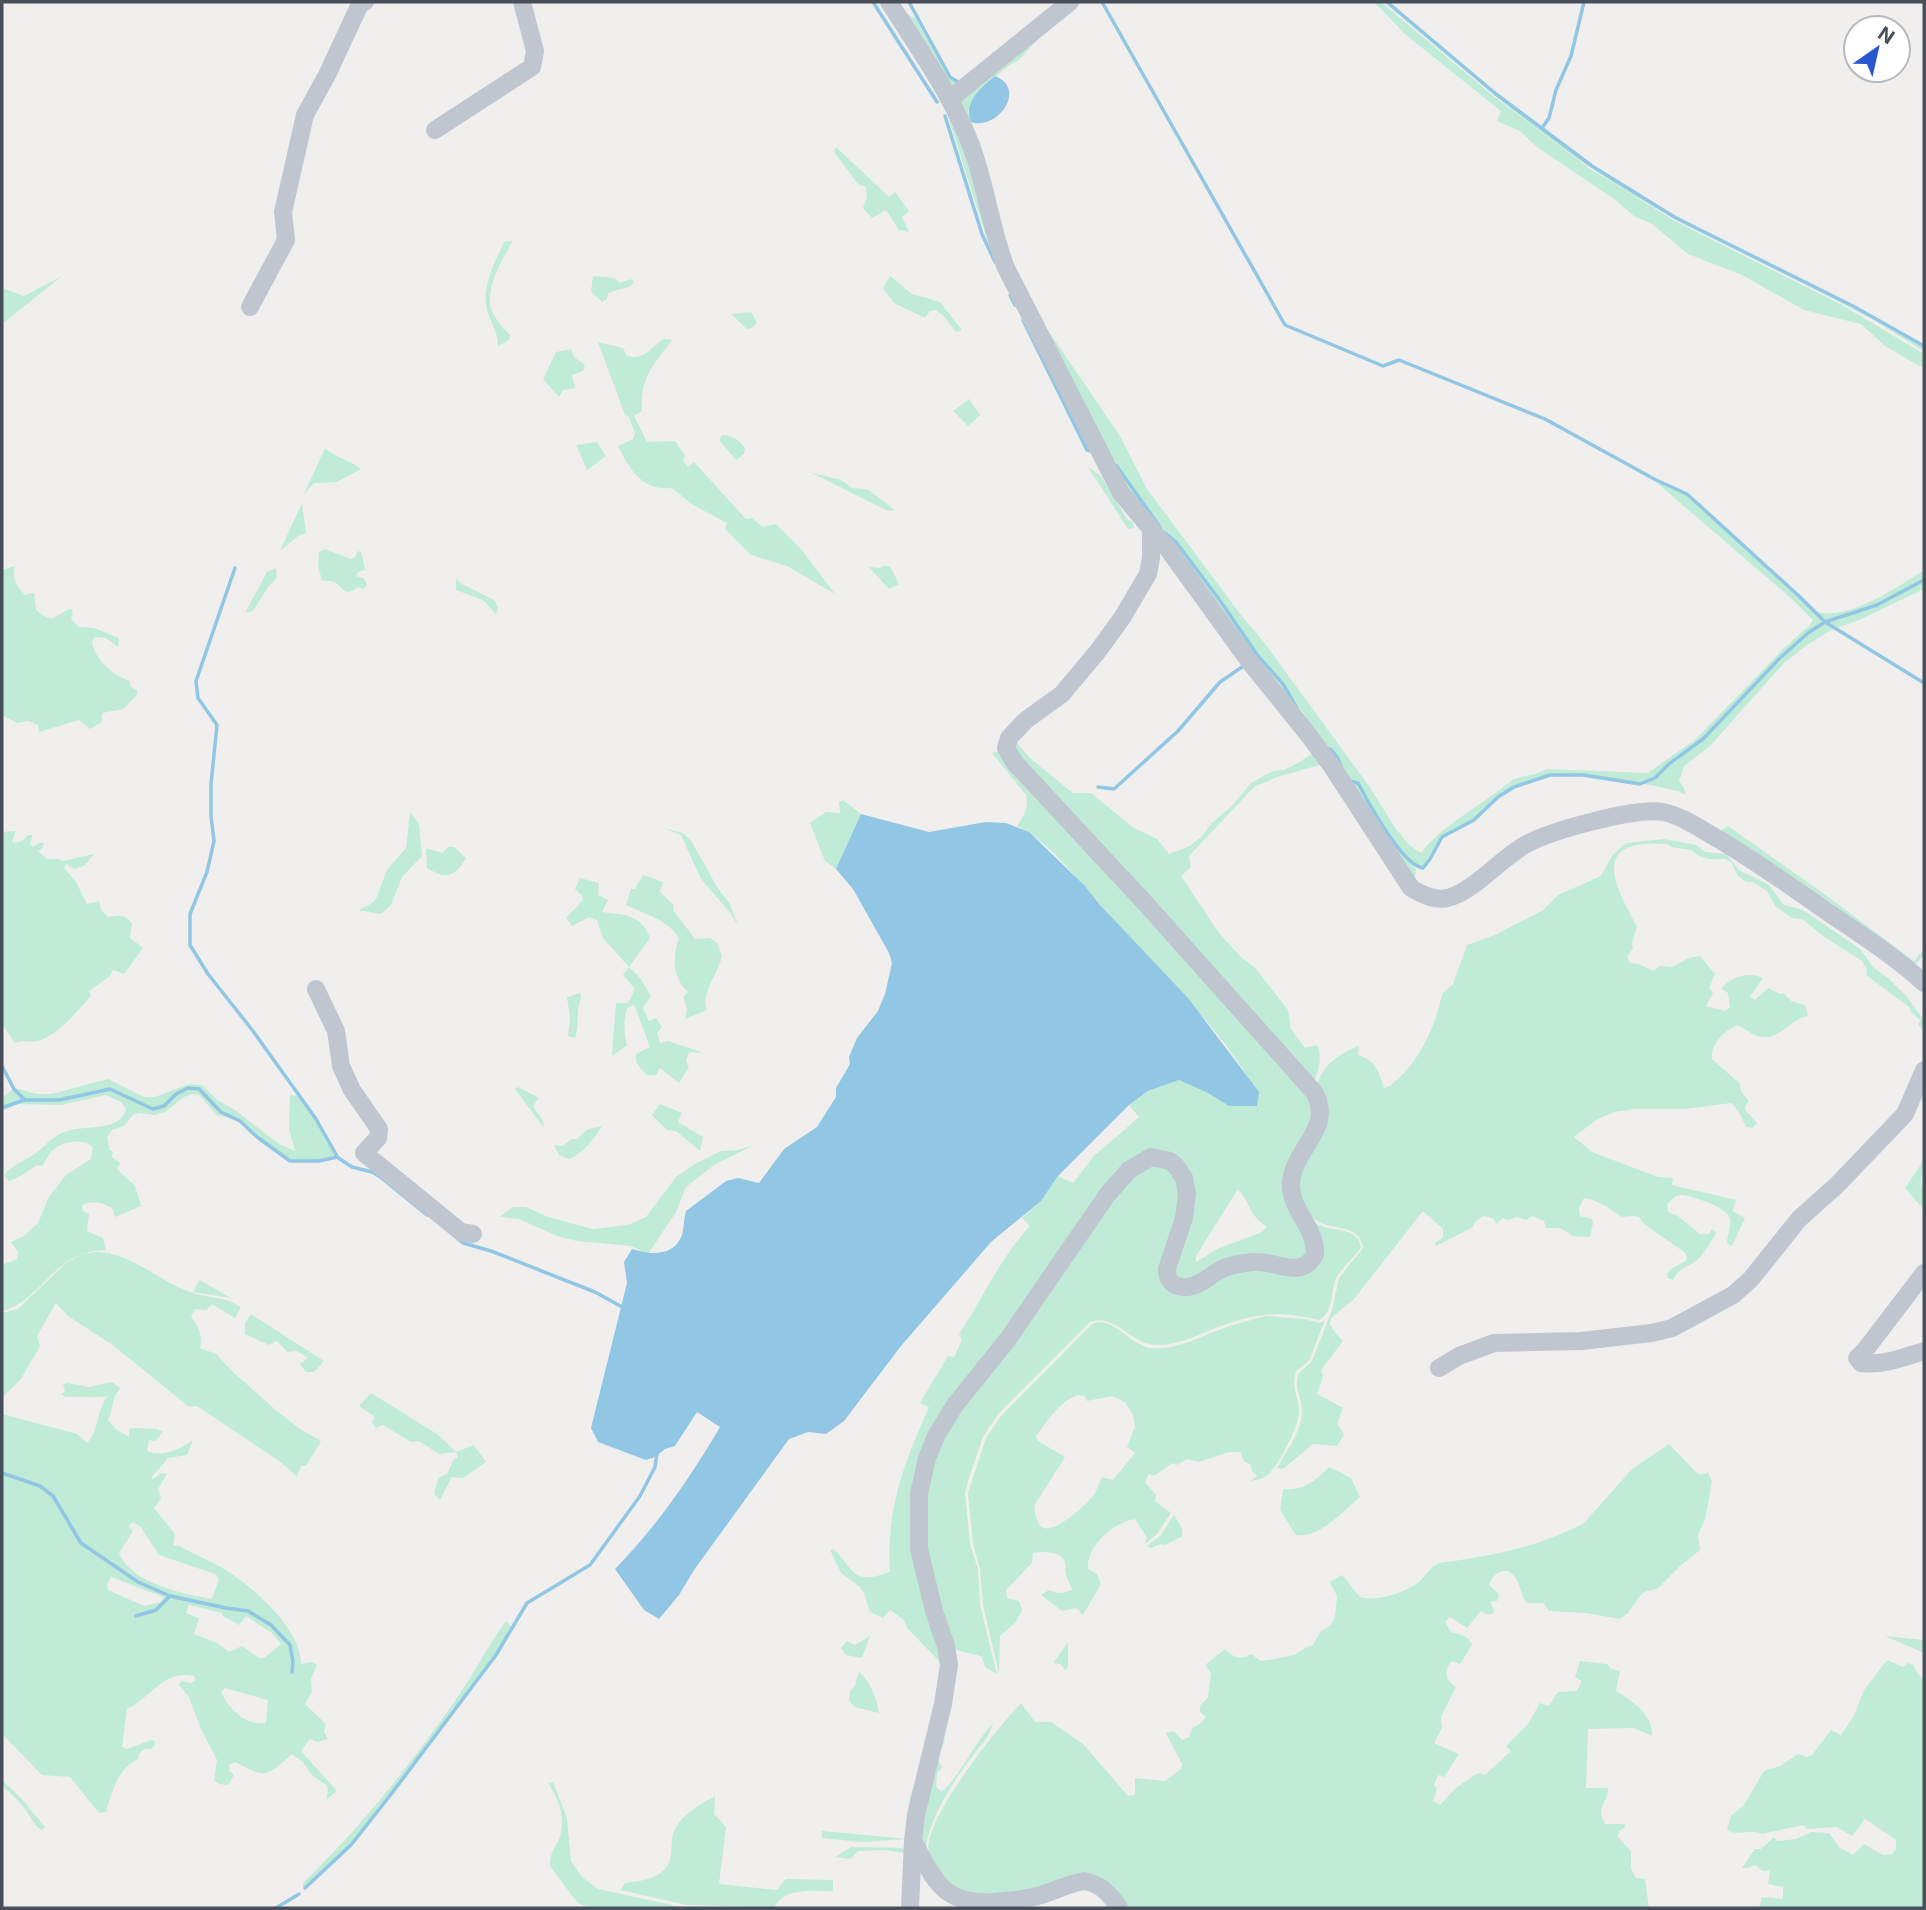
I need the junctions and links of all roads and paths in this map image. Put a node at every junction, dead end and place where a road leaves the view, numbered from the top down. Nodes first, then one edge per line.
1 (365, 2) edge
2 (523, 2) edge
3 (889, 2) edge
4 (1070, 2) edge
5 (950, 99) junction
6 (435, 130) dead end
7 (250, 307) dead end
8 (1151, 531) junction
9 (1924, 984) edge
10 (316, 989) dead end
11 (1924, 1070) edge
12 (473, 1234) dead end
13 (1924, 1273) edge
14 (1924, 1351) edge
15 (1439, 1368) dead end
16 (913, 1841) junction
17 (910, 1908) edge
18 (1119, 1908) edge

1 - 7 street
2 - 6 street
3 - 5 street
4 - 5 street
5 - 8 street
8 - 9 street
8 - 16 street
10 - 12 street
11 - 15 street
13 - 14 street
16 - 17 street
16 - 18 street

